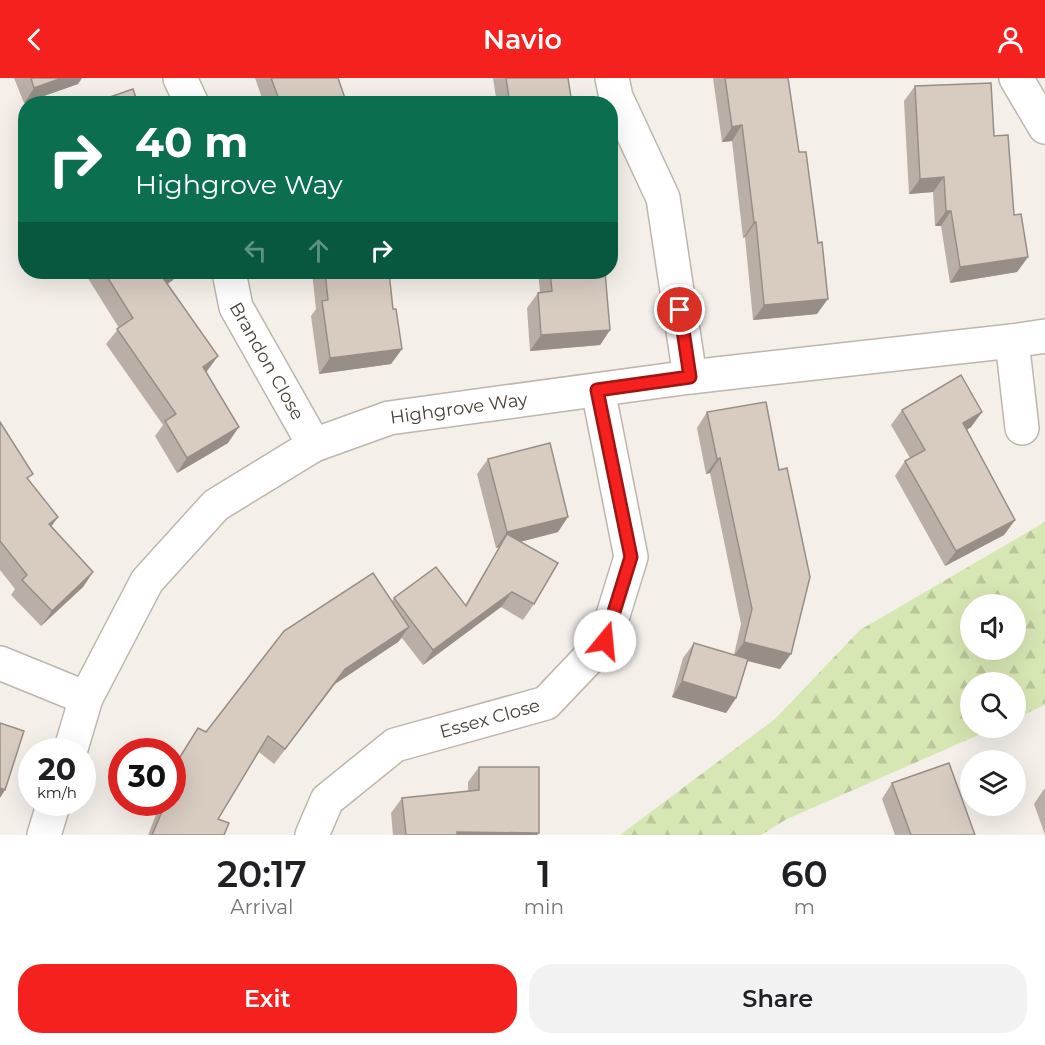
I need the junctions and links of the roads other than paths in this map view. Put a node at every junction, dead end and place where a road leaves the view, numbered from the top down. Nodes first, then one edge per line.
1 (180, 78) edge
2 (612, 78) edge
3 (1016, 78) edge
4 (188, 96) edge
5 (616, 96) edge
6 (618, 101) edge
7 (1045, 127) edge
8 (230, 279) edge
9 (1045, 336) edge
10 (1012, 341) junction
11 (690, 377) junction
12 (597, 390) junction
13 (1022, 428) dead end
14 (314, 445) junction
15 (0, 663) edge
16 (86, 698) junction
17 (74, 738) edge
18 (50, 816) edge
19 (44, 835) edge
20 (312, 835) edge

1 - 4 street
2 - 5 street
3 - 7 street
6 - 11 street
8 - 14 street, Brandon Close
9 - 10 street, Highgrove Way
10 - 11 street, Highgrove Way
10 - 13 street
11 - 12 street, Highgrove Way
12 - 14 street, Highgrove Way
12 - 20 street, Essex Close
14 - 16 street, Highgrove Way
15 - 16 street
16 - 17 street, Highgrove Way
18 - 19 street

